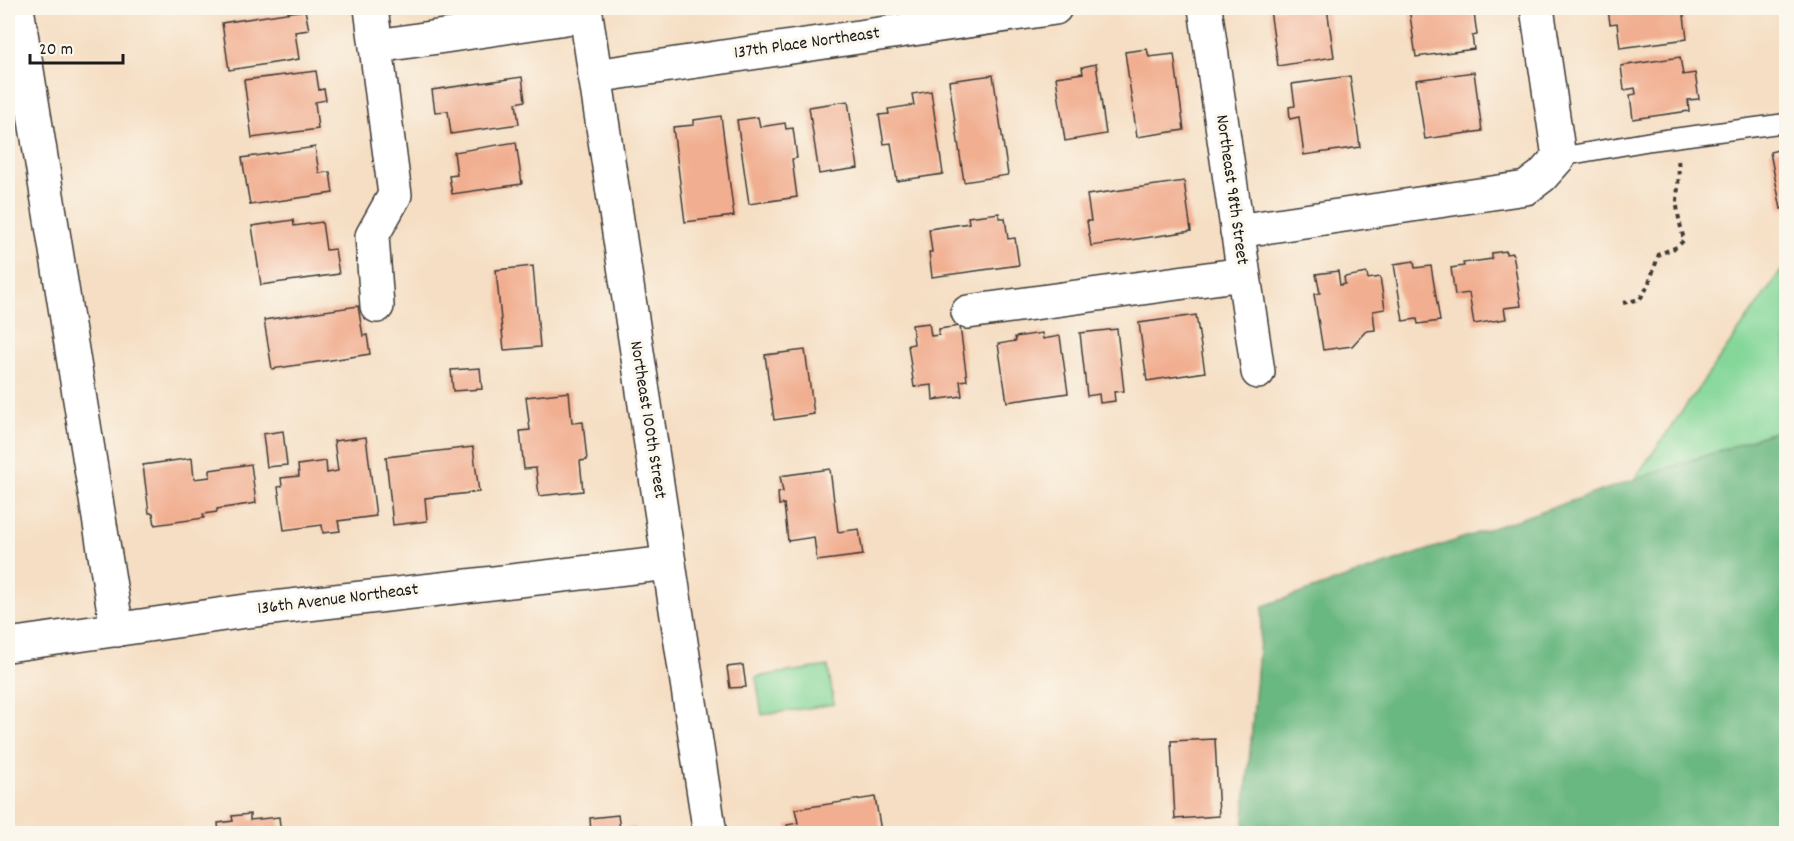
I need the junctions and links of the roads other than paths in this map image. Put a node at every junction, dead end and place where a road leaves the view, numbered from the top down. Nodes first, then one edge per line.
1 (17, 8) edge
2 (371, 8) edge
3 (1055, 8) edge
4 (1205, 8) edge
5 (1537, 8) edge
6 (585, 11) edge
7 (377, 46) junction
8 (595, 76) junction
9 (1786, 123) edge
10 (1559, 157) junction
11 (1237, 231) junction
12 (1243, 274) junction
13 (377, 306) dead end
14 (968, 312) dead end
15 (1257, 372) dead end
16 (669, 563) junction
17 (117, 630) junction
18 (8, 645) edge
19 (710, 834) edge

1 - 17 street
2 - 7 street
3 - 8 street, 137th Place Northeast
4 - 11 street, Northeast 98th Street
5 - 10 street
6 - 7 street
6 - 8 street, Northeast 100th Street
7 - 13 street
8 - 16 street, Northeast 100th Street
9 - 10 lane
10 - 11 street
11 - 12 street, Northeast 98th Street
12 - 14 street
12 - 15 street, Northeast 98th Street
16 - 17 street, 136th Avenue Northeast
16 - 19 street, Northeast 100th Street
17 - 18 street, 136th Avenue Northeast

